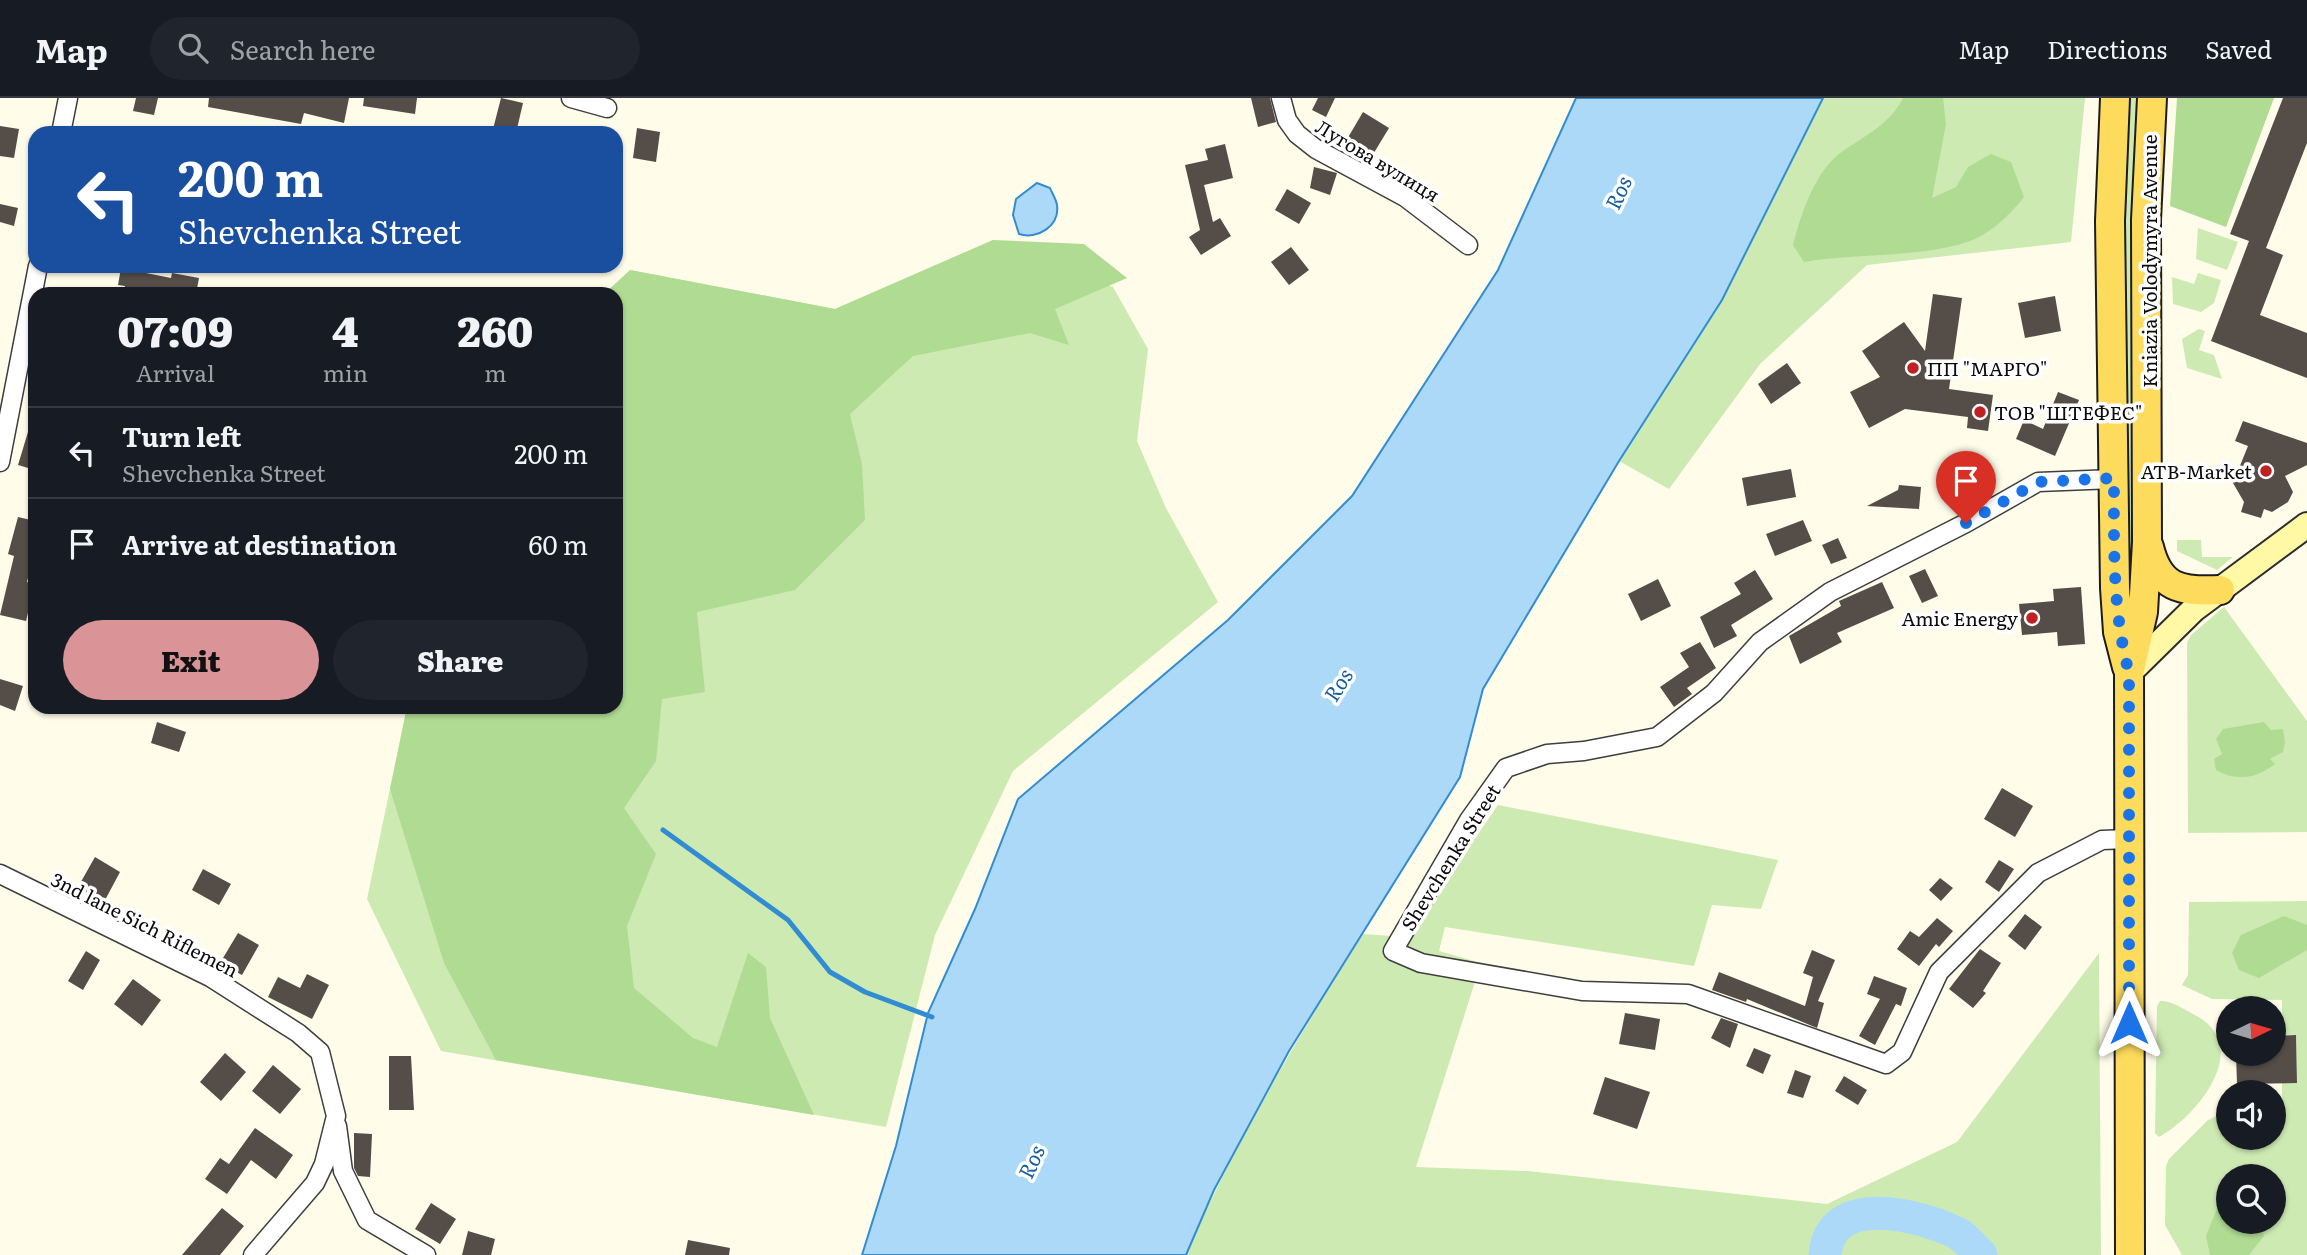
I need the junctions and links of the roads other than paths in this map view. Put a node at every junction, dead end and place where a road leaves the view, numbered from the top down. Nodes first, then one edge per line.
1 (68, 98) edge
2 (571, 98) edge
3 (1281, 98) edge
4 (2115, 98) edge
5 (2152, 98) edge
6 (607, 108) dead end
7 (62, 126) edge
8 (1468, 245) dead end
9 (28, 318) edge
10 (0, 462) edge
11 (2114, 478) junction
12 (2307, 525) edge
13 (2147, 542) junction
14 (2220, 590) junction
15 (2129, 673) junction
16 (2128, 839) junction
17 (0, 874) edge
18 (336, 1116) junction
19 (2129, 1251) edge
20 (253, 1255) edge
21 (426, 1255) edge

1 - 7 street
2 - 6 street
3 - 8 street, Лугова вулиця
4 - 11 main road, Kniazia Volodymyra Avenue
5 - 13 main road, Kniazia Volodymyra Avenue
9 - 10 street
11 - 15 main road, Kniazia Volodymyra Avenue
11 - 16 street, Shevchenka Street
12 - 14 street
13 - 14 main road
13 - 15 main road, Kniazia Volodymyra Avenue
14 - 15 street
15 - 16 main road, Kniazia Volodymyra Avenue
16 - 19 main road, Kniazia Volodymyra Avenue
17 - 18 street, 3nd lane Sich Riflemen
18 - 20 street, 3nd lane Sich Riflemen
18 - 21 street

